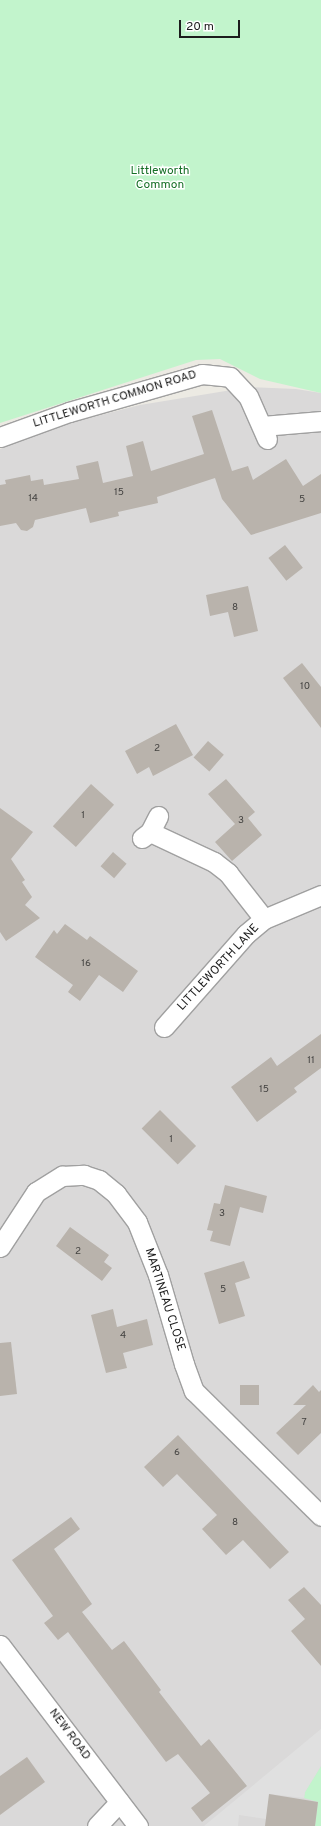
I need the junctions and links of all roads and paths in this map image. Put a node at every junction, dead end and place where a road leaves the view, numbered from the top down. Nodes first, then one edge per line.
1 (321, 421) edge
2 (0, 437) edge
3 (150, 829) dead end
4 (321, 895) edge
5 (264, 919) junction
6 (164, 1027) dead end
7 (0, 1247) edge
8 (321, 1516) edge
9 (0, 1645) edge
10 (119, 1802) junction
11 (97, 1826) edge
12 (138, 1826) edge

1 - 2 street, LITTLEWORTH COMMON ROAD
3 - 5 street
4 - 5 street, LITTLEWORTH LANE
5 - 6 street, LITTLEWORTH LANE
7 - 8 street, MARTINEAU CLOSE
9 - 10 street, NEW ROAD
10 - 11 street
10 - 12 street, NEW ROAD

